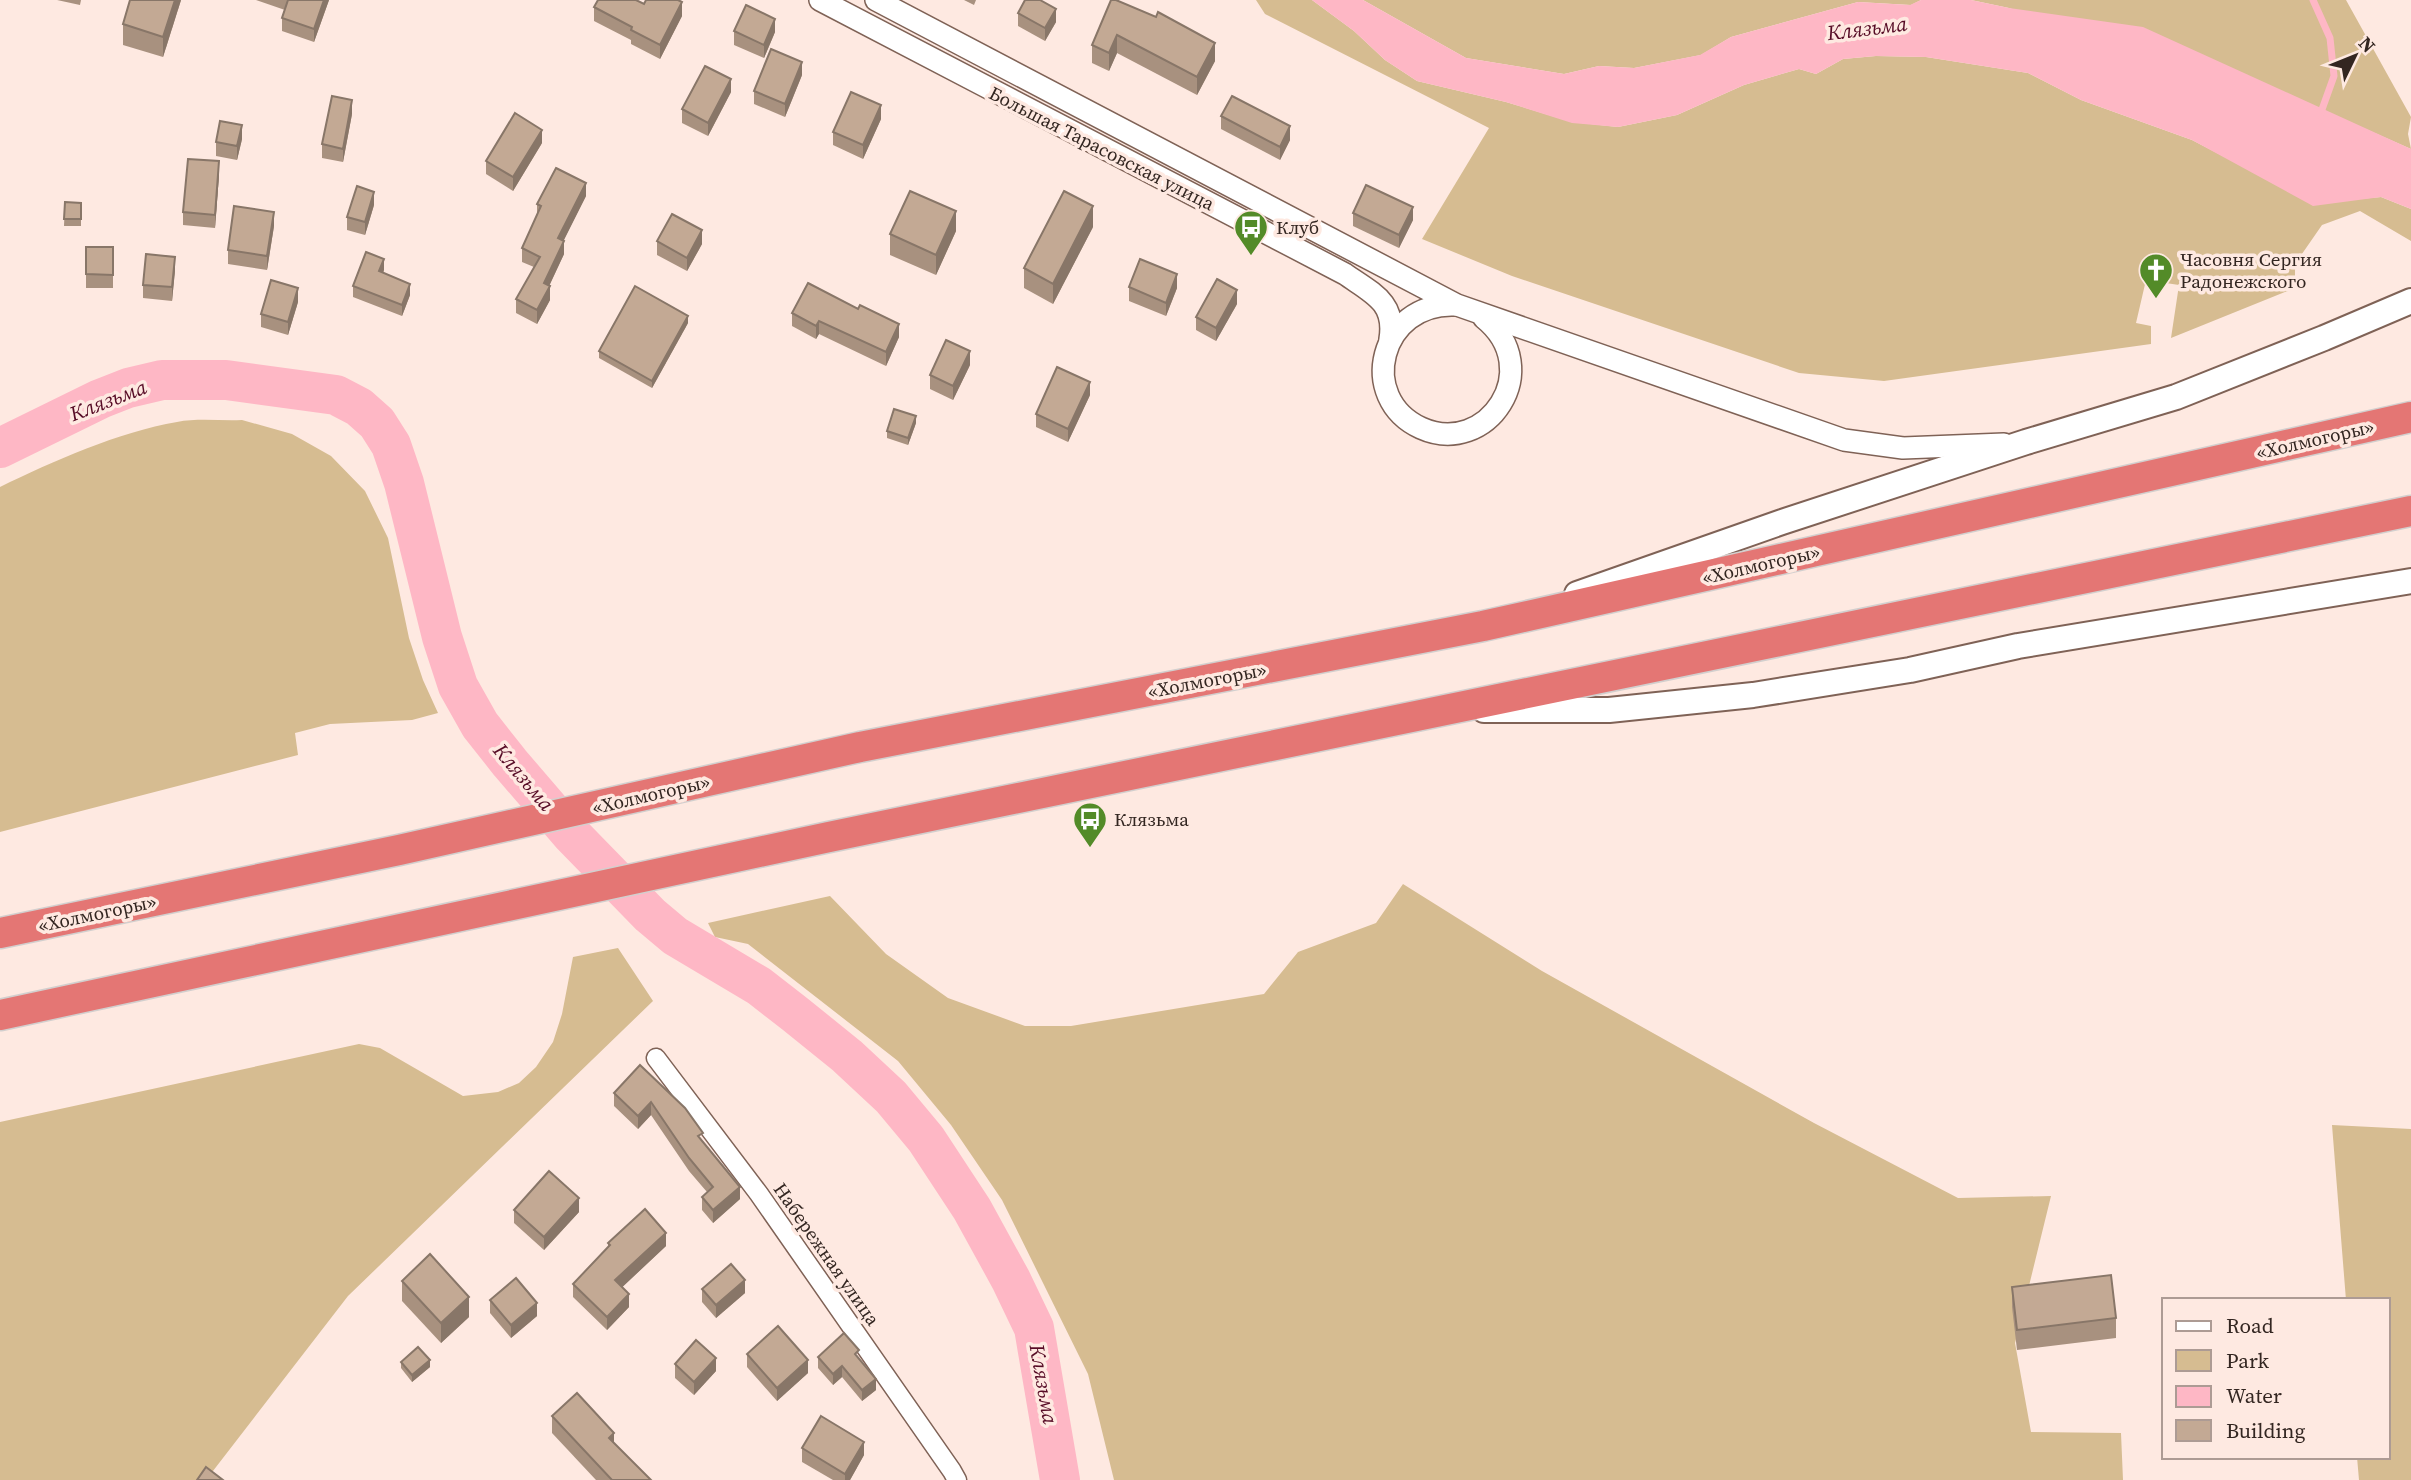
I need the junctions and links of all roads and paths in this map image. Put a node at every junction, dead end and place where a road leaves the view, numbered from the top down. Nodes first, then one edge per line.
1 (820, 0) edge
2 (876, 0) edge
3 (2409, 302) edge
4 (1457, 305) junction
5 (1477, 312) junction
6 (1390, 339) junction
7 (2411, 417) edge
8 (2026, 442) junction
9 (2411, 511) edge
10 (2411, 581) edge
11 (1483, 626) junction
12 (1444, 710) junction
13 (0, 933) edge
14 (0, 1014) edge
15 (656, 1058) dead end
16 (957, 1480) edge

1 - 6 street, Большая Тарасовская улица
2 - 4 street, Большая Тарасовская улица
3 - 8 main road
4 - 5 street, Большая Тарасовская улица
4 - 6 street
5 - 6 street
5 - 8 street, Большая Тарасовская улица
7 - 11 highway, «Холмогоры»
8 - 11 main road
9 - 12 highway
10 - 12 main road
11 - 13 highway, «Холмогоры»
12 - 14 highway
15 - 16 street, Набережная улица

